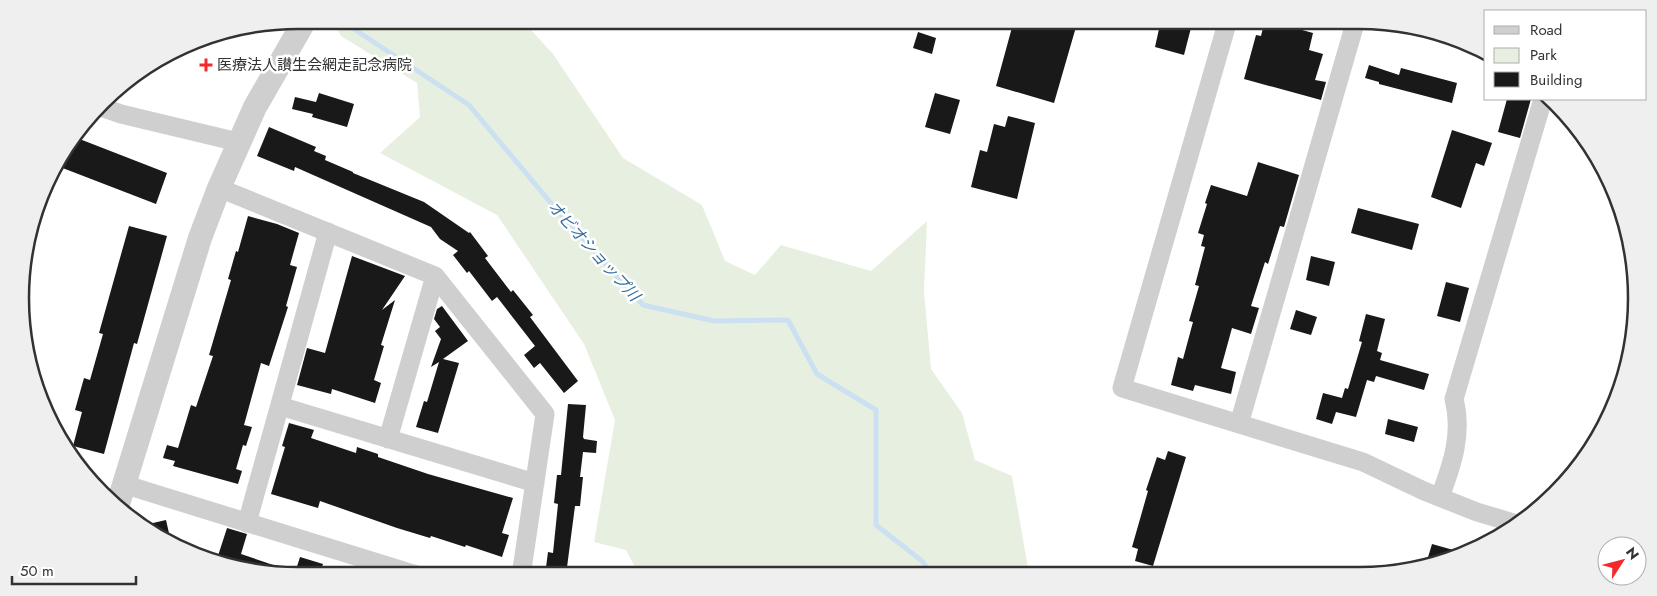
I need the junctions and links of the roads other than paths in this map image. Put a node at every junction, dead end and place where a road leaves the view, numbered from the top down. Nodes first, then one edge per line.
1 (300, 29) edge
2 (1225, 29) edge
3 (1353, 29) edge
4 (1542, 101) edge
5 (107, 109) edge
6 (238, 142) junction
7 (219, 188) junction
8 (328, 232) junction
9 (435, 276) junction
10 (280, 406) junction
11 (1239, 424) junction
12 (388, 439) junction
13 (534, 484) junction
14 (121, 494) edge
15 (1440, 497) junction
16 (1509, 522) edge
17 (248, 523) junction
18 (391, 567) edge
19 (522, 567) edge

1 - 6 street
2 - 11 street
3 - 11 street
4 - 15 street
5 - 6 street
6 - 7 street
7 - 8 street
7 - 14 street
8 - 9 street
8 - 10 street
9 - 12 street
9 - 13 street
10 - 12 street
10 - 17 street
11 - 15 street
12 - 13 street
13 - 19 street
14 - 17 street
15 - 16 street
17 - 18 street

